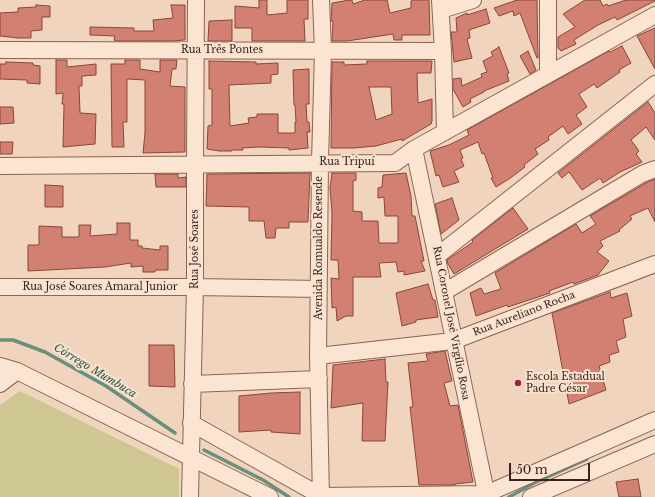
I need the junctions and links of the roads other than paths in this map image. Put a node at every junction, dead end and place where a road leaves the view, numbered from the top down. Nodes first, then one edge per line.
1 (196, 0) edge
2 (321, 0) edge
3 (473, 0) edge
4 (548, 0) edge
5 (441, 5) edge
6 (655, 15) edge
7 (0, 50) edge
8 (196, 50) junction
9 (323, 51) junction
10 (444, 51) junction
11 (548, 74) junction
12 (655, 84) edge
13 (445, 132) junction
14 (414, 150) junction
15 (320, 162) junction
16 (194, 164) junction
17 (0, 166) edge
18 (655, 169) edge
19 (437, 256) junction
20 (655, 264) edge
21 (0, 287) edge
22 (196, 287) junction
23 (319, 289) junction
24 (444, 292) junction
25 (453, 341) junction
26 (318, 356) junction
27 (0, 366) edge
28 (17, 371) junction
29 (319, 379) junction
30 (0, 384) edge
31 (192, 384) junction
32 (655, 420) edge
33 (191, 423) junction
34 (655, 444) edge
35 (191, 457) junction
36 (321, 496) edge
37 (487, 496) edge
38 (190, 497) edge
39 (270, 497) edge
40 (531, 497) edge

1 - 8 street, Rua José Soares
2 - 9 street, Avenida Romualdo Resende
3 - 5 street
4 - 11 street
5 - 10 street
6 - 11 street, Rua Tripuí
7 - 8 street, Rua Três Pontes
8 - 9 street, Rua Três Pontes
8 - 16 street, Rua José Soares
9 - 10 street, Rua Três Pontes
9 - 15 street, Avenida Romualdo Resende
10 - 13 street
11 - 13 street, Rua Tripuí
12 - 19 street
13 - 14 street, Rua Tripuí
14 - 15 street, Rua Tripuí
14 - 19 street, Rua Coronel José Virgílio Rosa
15 - 16 street, Rua Tripuí
15 - 23 street, Avenida Romualdo Resende
16 - 17 street, Rua Tripuí
16 - 22 street, Rua José Soares
18 - 24 street
19 - 24 street, Rua Coronel José Virgílio Rosa
20 - 25 street, Rua Aureliano Rocha
21 - 22 street, Rua José Soares Amaral Junior
22 - 23 street, Rua José Soares Amaral Junior
22 - 31 street, Rua José Soares
23 - 26 street, Avenida Romualdo Resende
24 - 25 street, Rua Coronel José Virgílio Rosa
25 - 26 street, Rua Aureliano Rocha
25 - 37 street, Rua Coronel José Virgílio Rosa
26 - 29 street, Avenida Romualdo Resende
27 - 28 street
28 - 30 street
28 - 35 street
29 - 31 street
29 - 36 street, Avenida Romualdo Resende
31 - 33 street, Rua José Soares
32 - 37 street
33 - 35 street, Rua José Soares
33 - 36 street
34 - 40 street
35 - 38 street, Rua José Soares
35 - 39 street
36 - 37 street

